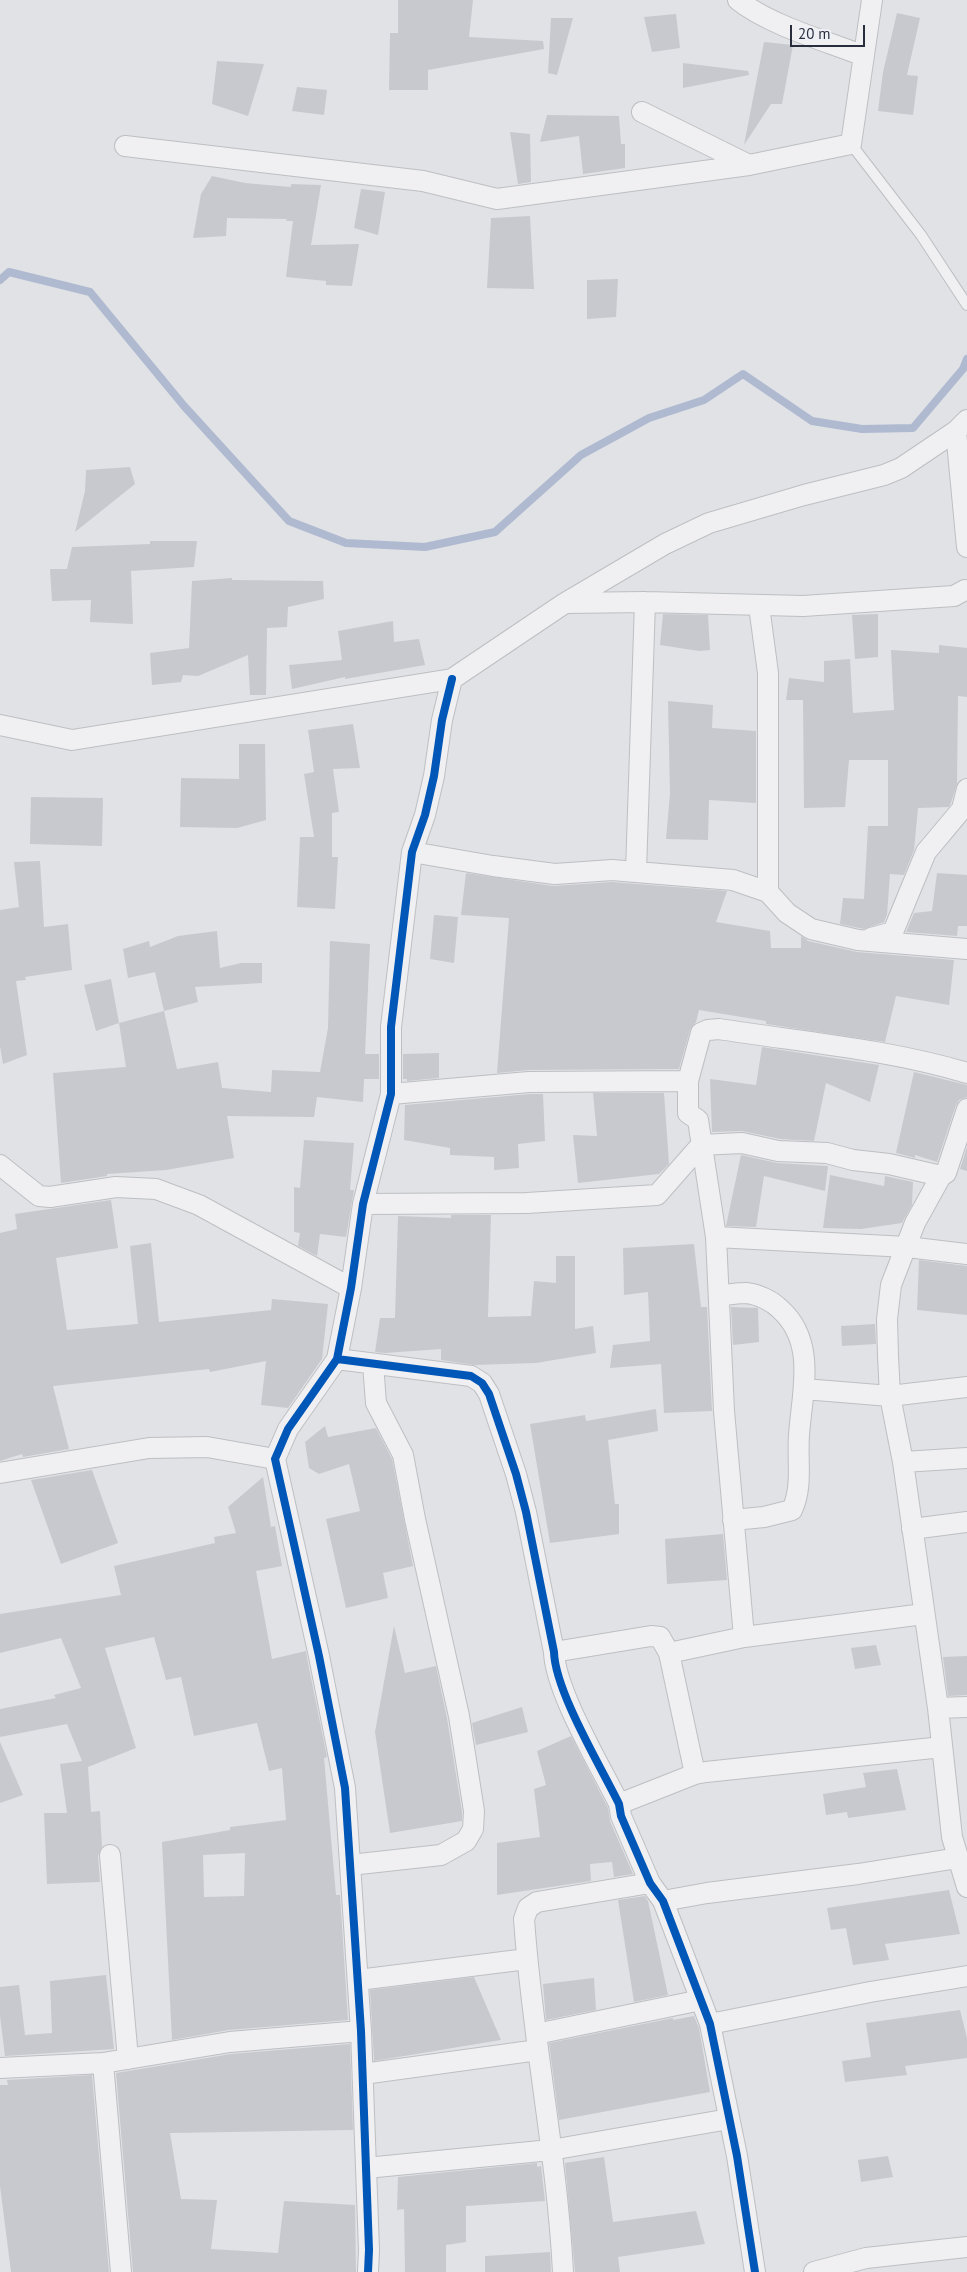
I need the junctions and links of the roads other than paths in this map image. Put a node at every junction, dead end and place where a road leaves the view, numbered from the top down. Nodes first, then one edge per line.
1 (738, 0) edge
2 (872, 0) edge
3 (864, 56) junction
4 (642, 112) dead end
5 (851, 144) junction
6 (125, 146) dead end
7 (749, 165) junction
8 (967, 305) edge
9 (963, 430) edge
10 (967, 547) edge
11 (966, 589) edge
12 (645, 602) junction
13 (565, 603) junction
14 (759, 606) junction
15 (452, 679) junction
16 (0, 725) edge
17 (967, 789) edge
18 (412, 852) junction
19 (636, 871) junction
20 (768, 892) junction
21 (867, 940) junction
22 (967, 949) edge
23 (967, 1073) edge
24 (688, 1081) junction
25 (391, 1094) junction
26 (967, 1110) edge
27 (701, 1145) junction
28 (0, 1165) edge
29 (941, 1176) junction
30 (363, 1204) junction
31 (716, 1236) junction
32 (907, 1246) junction
33 (967, 1254) edge
34 (351, 1288) junction
35 (719, 1295) junction
36 (337, 1359) junction
37 (373, 1364) junction
38 (967, 1387) edge
39 (804, 1388) junction
40 (890, 1396) junction
41 (967, 1458) edge
42 (275, 1459) junction
43 (903, 1462) junction
44 (0, 1473) edge
45 (733, 1520) junction
46 (967, 1522) edge
47 (912, 1529) junction
48 (924, 1614) junction
49 (744, 1637) junction
50 (554, 1652) junction
51 (669, 1653) junction
52 (967, 1707) edge
53 (938, 1708) junction
54 (942, 1747) junction
55 (695, 1774) junction
56 (619, 1804) junction
57 (960, 1836) edge
58 (110, 1855) dead end
59 (958, 1858) junction
60 (350, 1865) junction
61 (650, 1882) junction
62 (967, 1887) edge
63 (663, 1902) junction
64 (527, 1960) junction
65 (967, 1976) edge
66 (358, 1980) junction
67 (701, 2000) junction
68 (710, 2024) junction
69 (361, 2031) junction
70 (537, 2042) junction
71 (128, 2059) junction
72 (103, 2064) junction
73 (0, 2068) edge
74 (362, 2074) junction
75 (729, 2120) junction
76 (551, 2150) junction
77 (366, 2168) junction
78 (967, 2247) edge
79 (867, 2265) edge
80 (121, 2272) edge
81 (368, 2272) edge
82 (563, 2272) edge
83 (755, 2272) edge
84 (814, 2272) edge

1 - 3 street
2 - 3 street
3 - 5 street
4 - 7 street
5 - 7 street
5 - 8 lane
6 - 7 street
9 - 10 street
9 - 13 street
11 - 14 street
12 - 13 street
12 - 14 street
12 - 19 street
13 - 15 street
14 - 20 street
15 - 16 street
15 - 18 street
17 - 21 street
18 - 19 street
18 - 25 street
19 - 20 street
20 - 21 street
21 - 22 street
23 - 24 street
24 - 25 street
24 - 27 street
25 - 30 street
26 - 29 street
27 - 29 street
27 - 30 street
27 - 31 street
28 - 34 street
29 - 32 street
30 - 34 street
31 - 32 street
31 - 35 street
32 - 33 street
32 - 40 street
34 - 36 street
35 - 39 street
35 - 45 street
36 - 37 street
36 - 42 street
37 - 50 street
37 - 60 street
38 - 40 street
39 - 40 street
39 - 45 street
40 - 43 street
41 - 43 street
42 - 44 street
42 - 60 street
43 - 47 street
45 - 49 street
46 - 47 street
47 - 48 street
48 - 49 street
48 - 53 street
49 - 51 street
50 - 51 street
50 - 56 street
51 - 55 street
52 - 53 street
53 - 54 street
54 - 55 street
54 - 57 street
55 - 56 street
56 - 61 street
57 - 59 street
58 - 71 street
59 - 62 street
59 - 63 street
60 - 66 street
61 - 63 street
61 - 64 street
63 - 67 street
64 - 66 street
64 - 70 street
65 - 68 street
66 - 69 street
67 - 68 street
67 - 70 street
68 - 75 street
69 - 71 street
69 - 74 street
70 - 74 street
70 - 76 street
71 - 72 street
72 - 73 street
72 - 80 street
74 - 77 street
75 - 76 street
75 - 83 street
76 - 77 street
76 - 82 street
77 - 81 street
78 - 79 street
79 - 84 street

